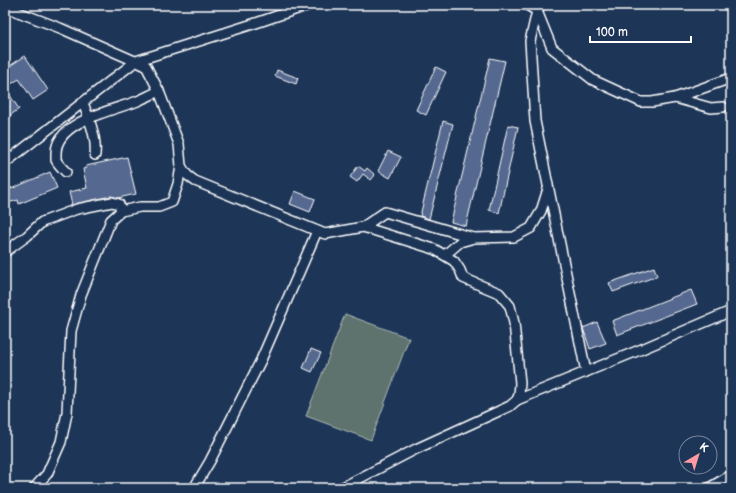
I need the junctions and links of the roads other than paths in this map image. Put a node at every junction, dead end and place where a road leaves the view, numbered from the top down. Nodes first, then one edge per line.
1 (309, 5) edge
2 (527, 5) edge
3 (5, 7) edge
4 (539, 8) edge
5 (136, 61) junction
6 (731, 78) edge
7 (159, 90) junction
8 (675, 98) junction
9 (83, 103) junction
10 (723, 107) dead end
11 (88, 118) junction
12 (95, 155) dead end
13 (5, 163) edge
14 (181, 166) junction
15 (66, 172) dead end
16 (549, 187) junction
17 (121, 211) junction
18 (363, 227) junction
19 (317, 231) junction
20 (474, 238) junction
21 (5, 252) edge
22 (445, 255) junction
23 (731, 311) edge
24 (586, 372) junction
25 (517, 400) junction
26 (731, 475) edge
27 (34, 488) edge
28 (194, 488) edge
29 (341, 488) edge
30 (709, 488) edge

1 - 5 street
2 - 4 street
3 - 5 street
4 - 8 street
4 - 16 street
5 - 7 street
5 - 9 street
6 - 8 street
7 - 11 street
7 - 14 street
8 - 10 street
9 - 11 street
9 - 13 street
11 - 12 street
11 - 15 street
14 - 17 street
14 - 19 street
16 - 20 street
16 - 24 street
17 - 21 street
17 - 27 street
18 - 19 street
18 - 20 street
18 - 22 street
19 - 28 street
20 - 22 street
22 - 25 street
23 - 24 street
24 - 25 street
25 - 29 street
26 - 30 street

